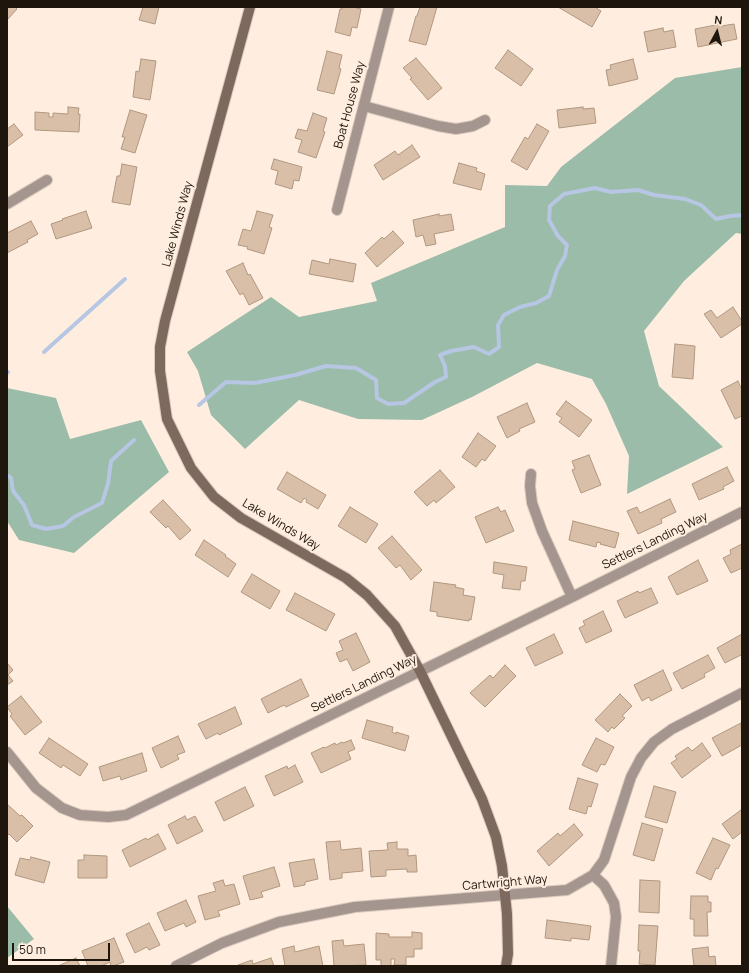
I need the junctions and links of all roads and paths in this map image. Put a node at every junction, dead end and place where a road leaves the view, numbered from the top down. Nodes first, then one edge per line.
1 (250, 7) edge
2 (389, 7) edge
3 (364, 106) junction
4 (485, 120) dead end
5 (47, 180) dead end
6 (7, 204) edge
7 (337, 210) dead end
8 (532, 474) dead end
9 (742, 512) edge
10 (572, 597) junction
11 (420, 672) junction
12 (742, 692) edge
13 (7, 752) edge
14 (593, 875) junction
15 (506, 896) junction
16 (176, 966) edge
17 (506, 966) edge
18 (611, 966) edge

1 - 11 street, Lake Winds Way
2 - 3 street, Boat House Way
3 - 4 street
3 - 7 street, Boat House Way
5 - 6 street
8 - 10 street
9 - 10 street, Settlers Landing Way
10 - 11 street, Settlers Landing Way
11 - 13 street, Settlers Landing Way
11 - 15 street, Lake Winds Way
12 - 14 street, Cartwright Way
14 - 15 street, Cartwright Way
14 - 18 street
15 - 16 street, Cartwright Way
15 - 17 street, Lake Winds Way

